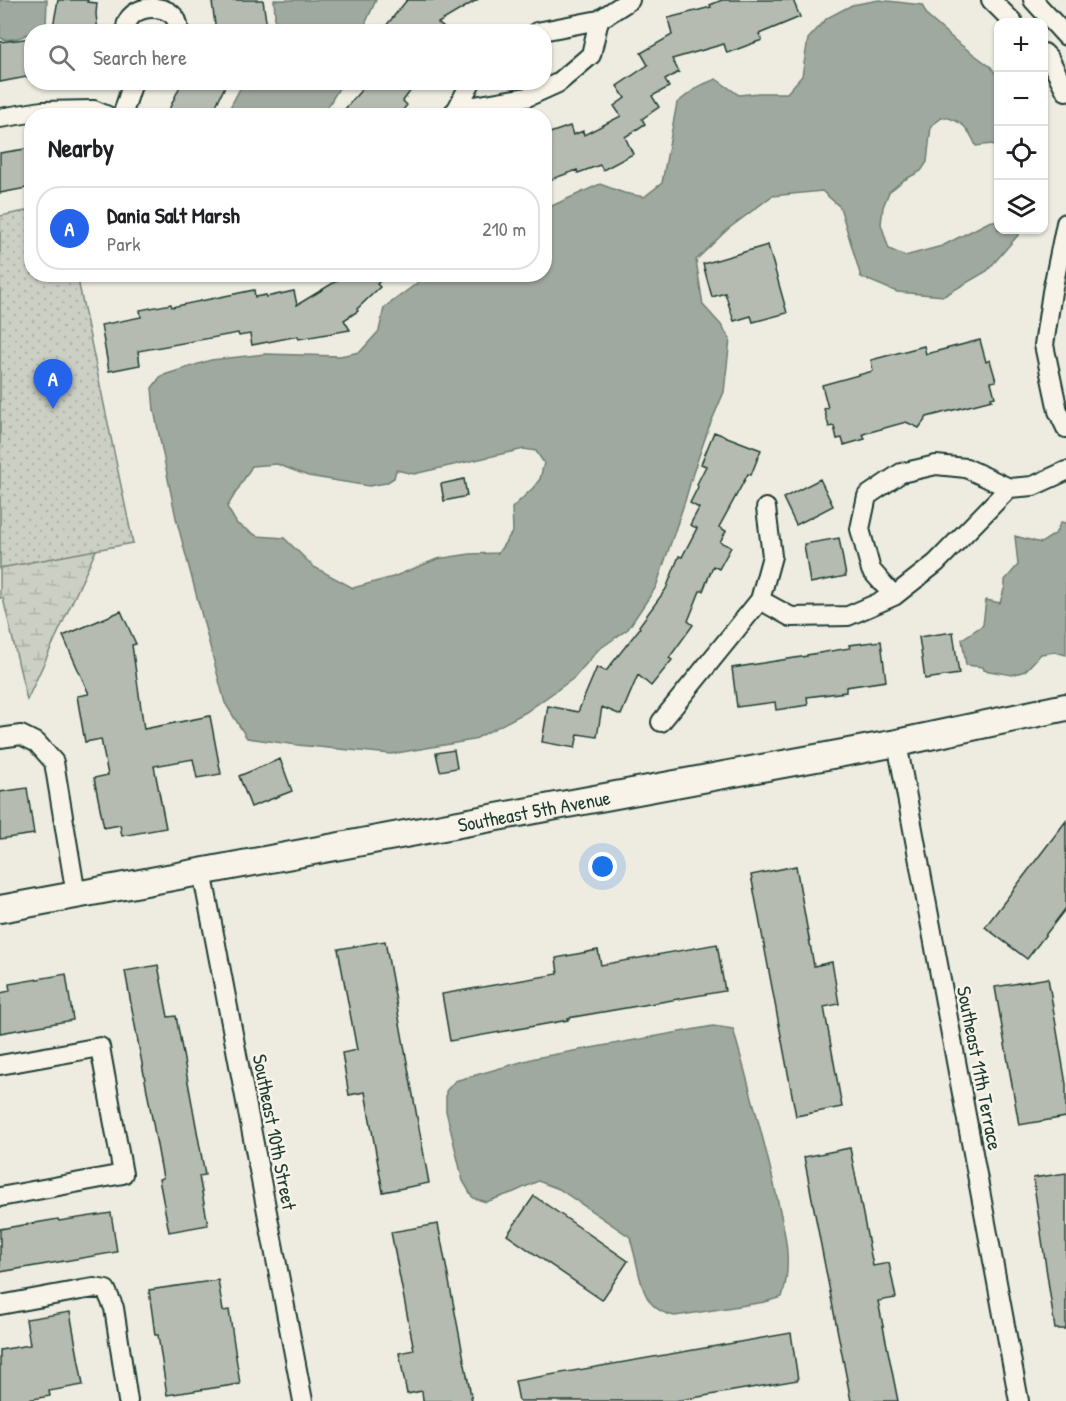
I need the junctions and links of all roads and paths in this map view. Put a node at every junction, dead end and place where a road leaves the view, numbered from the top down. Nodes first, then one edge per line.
1 (630, 0) edge
2 (991, 0) edge
3 (1033, 0) edge
4 (1009, 18) edge
5 (599, 20) junction
6 (126, 24) edge
7 (178, 24) edge
8 (552, 29) edge
9 (1066, 36) edge
10 (1066, 42) edge
11 (1048, 54) edge
12 (1048, 59) edge
13 (552, 86) edge
14 (130, 90) edge
15 (466, 90) edge
16 (542, 90) edge
17 (1066, 91) edge
18 (125, 108) edge
19 (456, 108) edge
20 (473, 108) edge
21 (24, 114) edge
22 (0, 118) edge
23 (1066, 224) edge
24 (1066, 428) edge
25 (1066, 471) edge
26 (1009, 488) junction
27 (766, 508) dead end
28 (894, 596) junction
29 (760, 600) junction
30 (1066, 707) edge
31 (661, 722) dead end
32 (0, 738) edge
33 (897, 743) junction
34 (202, 871) junction
35 (76, 895) junction
36 (0, 909) edge
37 (0, 1065) edge
38 (0, 1197) edge
39 (0, 1305) edge
40 (128, 1401) edge
41 (303, 1401) edge
42 (1019, 1401) edge

1 - 5 street
2 - 4 street
3 - 9 street
5 - 8 street
5 - 13 street
6 - 7 street
10 - 11 street
12 - 17 street
14 - 18 street
15 - 19 street
16 - 20 street
21 - 22 street
23 - 24 street
25 - 26 street
26 - 28 street
26 - 28 street
27 - 29 street
28 - 29 street
29 - 31 street
30 - 33 street, Southeast 5th Avenue
32 - 35 street
33 - 34 street, Southeast 5th Avenue
33 - 42 street, Southeast 11th Terrace
34 - 35 street, Southeast 5th Avenue
34 - 41 street, Southeast 10th Street
35 - 36 street, Southeast 5th Avenue
37 - 38 street
39 - 40 street

